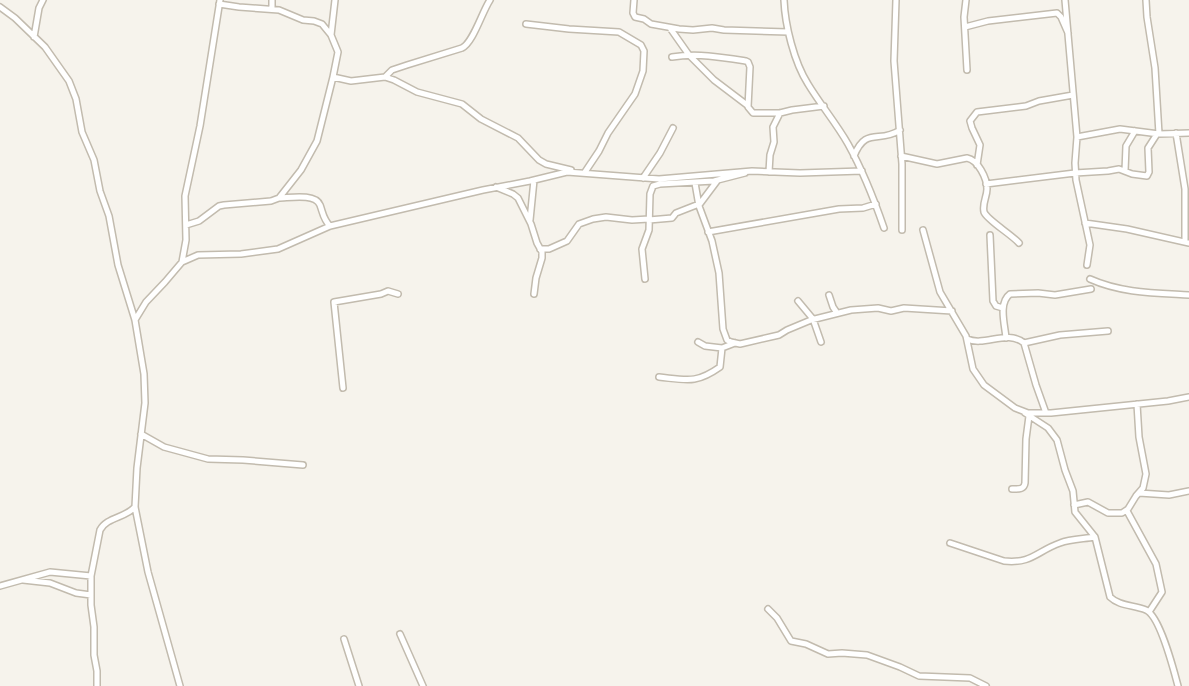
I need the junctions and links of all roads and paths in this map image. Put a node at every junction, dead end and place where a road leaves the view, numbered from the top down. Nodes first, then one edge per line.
1 (43, 0) edge
2 (272, 0) edge
3 (335, 0) edge
4 (490, 0) edge
5 (634, 0) edge
6 (784, 0) edge
7 (896, 0) edge
8 (966, 0) edge
9 (1065, 0) edge
10 (1146, 0) edge
11 (219, 2) edge
12 (0, 7) edge
13 (272, 10) junction
14 (526, 24) dead end
15 (965, 27) junction
16 (670, 28) junction
17 (788, 32) junction
18 (331, 35) junction
19 (1069, 36) junction
20 (34, 37) junction
21 (689, 55) junction
22 (672, 57) dead end
23 (966, 70) dead end
24 (333, 77) junction
25 (385, 77) junction
26 (1074, 95) junction
27 (747, 105) junction
28 (824, 106) junction
29 (780, 113) junction
30 (673, 128) dead end
31 (900, 130) junction
32 (1135, 131) junction
33 (1176, 133) junction
34 (1189, 133) edge
35 (1158, 134) junction
36 (1078, 137) junction
37 (854, 156) junction
38 (901, 156) junction
39 (977, 165) junction
40 (574, 171) junction
41 (752, 171) junction
42 (862, 171) junction
43 (1126, 171) junction
44 (585, 172) junction
45 (768, 172) junction
46 (1075, 173) junction
47 (643, 178) junction
48 (534, 180) junction
49 (717, 181) junction
50 (695, 183) junction
51 (986, 184) junction
52 (496, 187) junction
53 (278, 198) junction
54 (699, 204) junction
55 (876, 204) junction
56 (649, 220) junction
57 (530, 221) junction
58 (1085, 223) junction
59 (186, 225) junction
60 (330, 226) junction
61 (884, 228) dead end
62 (902, 230) dead end
63 (923, 230) dead end
64 (708, 232) junction
65 (990, 235) dead end
66 (1187, 242) edge
67 (1019, 243) dead end
68 (540, 249) junction
69 (182, 262) junction
70 (1087, 265) dead end
71 (1090, 278) dead end
72 (645, 280) dead end
73 (1091, 289) dead end
74 (398, 294) dead end
75 (534, 294) dead end
76 (829, 295) dead end
77 (1189, 295) edge
78 (798, 301) dead end
79 (1003, 308) junction
80 (952, 312) junction
81 (837, 313) junction
82 (136, 320) junction
83 (813, 320) junction
84 (1108, 331) dead end
85 (1006, 338) junction
86 (967, 339) junction
87 (698, 342) dead end
88 (821, 342) dead end
89 (736, 343) junction
90 (1024, 344) junction
91 (722, 348) junction
92 (659, 377) dead end
93 (342, 388) dead end
94 (1189, 397) edge
95 (1137, 404) junction
96 (1022, 412) junction
97 (1046, 413) junction
98 (1029, 416) junction
99 (142, 434) junction
100 (303, 465) dead end
101 (1012, 489) dead end
102 (1189, 492) edge
103 (1139, 493) junction
104 (1074, 504) junction
105 (135, 507) junction
106 (1126, 511) junction
107 (1095, 537) junction
108 (950, 543) dead end
109 (91, 576) junction
110 (22, 580) junction
111 (0, 586) edge
112 (91, 595) junction
113 (768, 609) dead end
114 (1149, 612) junction
115 (400, 634) dead end
116 (344, 639) dead end
117 (97, 686) edge
118 (180, 686) edge
119 (359, 686) edge
120 (423, 686) edge
121 (986, 686) edge
122 (1178, 686) edge

1 - 20 street
2 - 13 street
3 - 18 street
4 - 25 street
5 - 16 street
6 - 17 street
7 - 31 street
8 - 15 street
9 - 19 street
10 - 35 street
11 - 13 street
11 - 59 street
12 - 20 street
13 - 18 street
14 - 44 street
15 - 19 street
15 - 23 street
16 - 17 street
16 - 21 street
17 - 28 street
18 - 24 street
19 - 26 street
20 - 82 street
21 - 22 street
21 - 27 street
21 - 27 street
24 - 25 street
24 - 53 street
25 - 40 street
26 - 36 street
26 - 39 street
27 - 29 street
28 - 29 street
28 - 37 street
29 - 45 street
30 - 47 street
31 - 37 street
31 - 38 street
32 - 35 street
32 - 36 street
32 - 43 street
33 - 34 street
33 - 35 street
33 - 66 street
35 - 43 street
36 - 46 street
37 - 42 street
38 - 39 street
38 - 62 street
39 - 51 street
40 - 44 street
40 - 48 street
41 - 45 street
41 - 47 street
41 - 49 street
42 - 45 street
42 - 55 street
43 - 46 street
44 - 47 street
46 - 51 street
46 - 58 street
48 - 52 street
48 - 57 street
49 - 50 street
49 - 54 street
50 - 54 street
50 - 56 street
51 - 67 street
52 - 57 street
52 - 60 street
53 - 59 street
53 - 60 street
54 - 56 street
54 - 64 street
55 - 61 street
55 - 64 street
56 - 68 street
56 - 72 street
57 - 68 street
58 - 66 street
58 - 70 street
59 - 69 street
60 - 69 street
63 - 80 street
64 - 89 street
65 - 79 street
68 - 75 street
69 - 82 street
71 - 77 street
73 - 79 street
74 - 93 street
76 - 81 street
78 - 83 street
79 - 85 street
80 - 81 street
80 - 86 street
81 - 83 street
82 - 99 street
83 - 88 street
83 - 89 street
84 - 90 street
85 - 86 street
85 - 90 street
86 - 96 street
87 - 91 street
89 - 91 street
90 - 97 street
91 - 92 street
94 - 95 street
95 - 97 street
95 - 103 street
96 - 97 street
96 - 98 street
98 - 101 street
98 - 104 street
99 - 100 street
99 - 105 street
102 - 103 street
103 - 106 street
104 - 106 street
104 - 107 street
105 - 109 street
105 - 118 street
106 - 114 street
107 - 108 street
107 - 114 street
109 - 110 street
109 - 112 street
110 - 111 street
110 - 112 street
112 - 117 street
113 - 121 street
114 - 122 street
115 - 120 street
116 - 119 street

